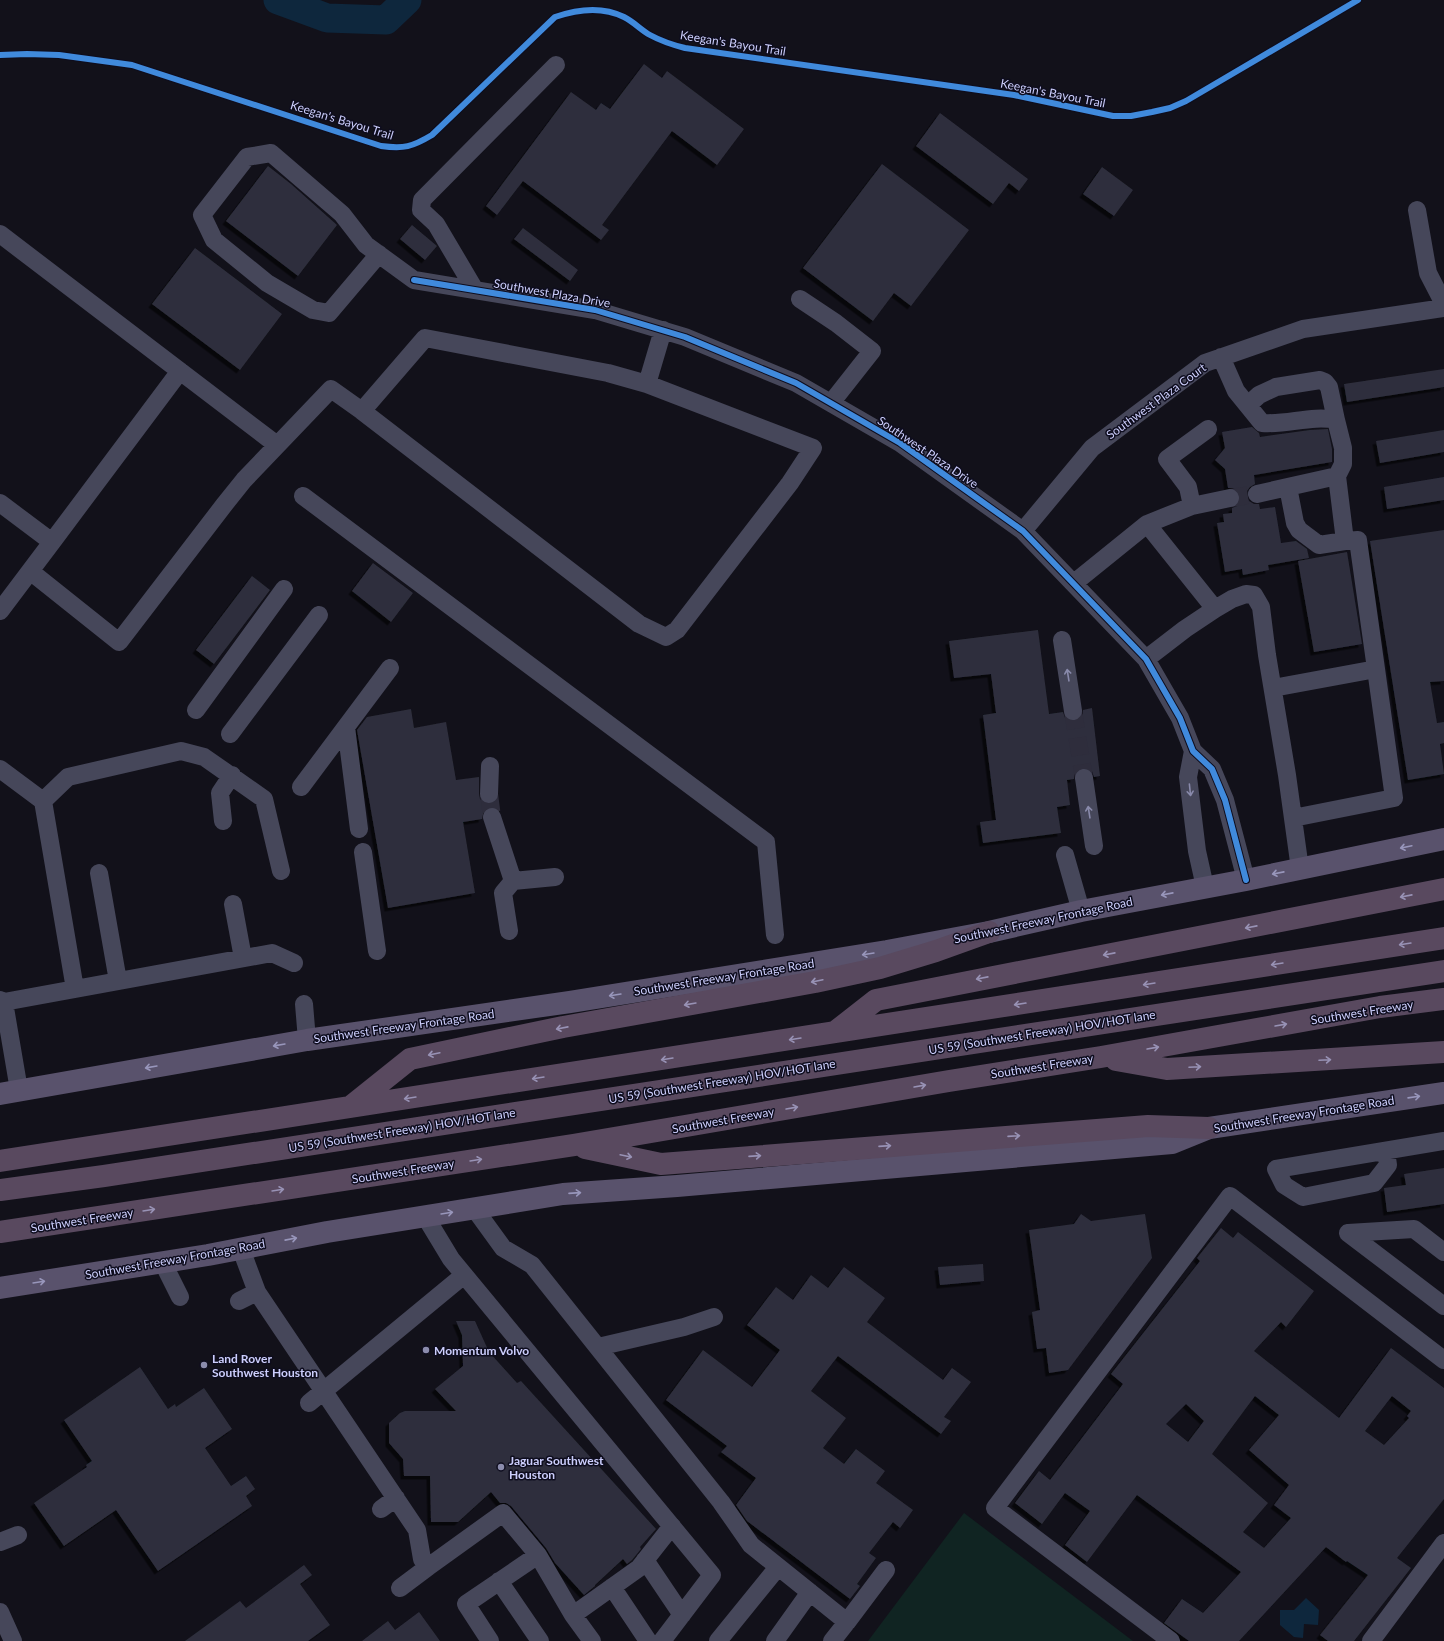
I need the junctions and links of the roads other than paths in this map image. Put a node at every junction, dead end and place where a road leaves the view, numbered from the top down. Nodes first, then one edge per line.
1 (556, 64) dead end
2 (1417, 210) dead end
3 (0, 234) edge
4 (379, 254) junction
5 (475, 290) junction
6 (800, 299) dead end
7 (1444, 304) edge
8 (1444, 308) edge
9 (663, 330) junction
10 (1221, 357) junction
11 (180, 371) junction
12 (647, 384) junction
13 (831, 403) junction
14 (1248, 406) junction
15 (362, 411) junction
16 (1336, 420) junction
17 (1208, 430) dead end
18 (277, 445) junction
19 (1337, 476) junction
20 (1288, 487) junction
21 (1257, 494) tunnel mouth
22 (303, 496) dead end
23 (1230, 498) tunnel mouth
24 (0, 503) edge
25 (1192, 506) junction
26 (1147, 524) junction
27 (1023, 531) junction
28 (1345, 541) junction
29 (52, 542) junction
30 (30, 571) junction
31 (1074, 583) junction
32 (284, 589) dead end
33 (1215, 609) junction
34 (0, 611) edge
35 (320, 615) dead end
36 (1062, 640) dead end
37 (1146, 659) junction
38 (390, 668) dead end
39 (1376, 669) junction
40 (1273, 688) junction
41 (196, 710) dead end
42 (1073, 711) tunnel mouth
43 (346, 727) junction
44 (230, 734) dead end
45 (1193, 751) junction
46 (490, 766) dead end
47 (0, 768) edge
48 (232, 775) junction
49 (1084, 778) tunnel mouth
50 (301, 787) dead end
51 (489, 794) tunnel mouth
52 (43, 800) junction
53 (492, 817) tunnel mouth
54 (1293, 818) junction
55 (223, 821) dead end
56 (359, 829) dead end
57 (1444, 839) edge
58 (1094, 846) dead end
59 (363, 852) dead end
60 (1065, 855) dead end
61 (1300, 869) junction
62 (281, 871) dead end
63 (99, 873) dead end
64 (555, 877) dead end
65 (1246, 880) junction
66 (513, 881) junction
67 (1205, 887) junction
68 (1444, 889) edge
69 (233, 904) dead end
70 (1081, 911) junction
71 (509, 931) dead end
72 (989, 932) junction
73 (775, 935) dead end
74 (1444, 938) edge
75 (377, 951) dead end
76 (243, 958) junction
77 (294, 963) dead end
78 (1444, 971) edge
79 (118, 981) junction
80 (75, 989) junction
81 (1444, 999) edge
82 (2, 1001) edge
83 (304, 1004) dead end
84 (4, 1032) edge
85 (834, 1033) junction
86 (307, 1040) junction
87 (1444, 1052) edge
88 (1101, 1057) junction
89 (9, 1092) edge
90 (1444, 1093) edge
91 (350, 1107) junction
92 (1209, 1128) junction
93 (1444, 1141) edge
94 (574, 1146) junction
95 (1386, 1150) junction
96 (0, 1161) edge
97 (0, 1190) edge
98 (474, 1208) junction
99 (425, 1216) junction
100 (0, 1232) edge
101 (241, 1249) junction
102 (1444, 1252) edge
103 (163, 1263) junction
104 (464, 1275) junction
105 (0, 1288) edge
106 (257, 1292) junction
107 (180, 1297) dead end
108 (239, 1301) dead end
109 (1444, 1306) edge
110 (714, 1317) dead end
111 (598, 1347) junction
112 (1444, 1360) edge
113 (324, 1391) junction
114 (309, 1404) dead end
115 (396, 1498) junction
116 (381, 1509) dead end
117 (672, 1526) junction
118 (18, 1535) dead end
119 (0, 1542) edge
120 (1444, 1543) edge
121 (538, 1555) junction
122 (645, 1560) junction
123 (778, 1566) junction
124 (428, 1567) junction
125 (886, 1570) dead end
126 (499, 1581) junction
127 (612, 1587) junction
128 (400, 1588) dead end
129 (810, 1592) junction
130 (0, 1612) edge
131 (573, 1615) junction
132 (682, 1615) junction
133 (847, 1622) junction
134 (13, 1641) edge
135 (490, 1641) edge
136 (540, 1641) edge
137 (592, 1641) edge
138 (648, 1641) edge
139 (662, 1641) edge
140 (718, 1641) edge
141 (775, 1641) edge
142 (832, 1641) edge
143 (1171, 1641) edge
144 (1371, 1641) edge

1 - 5 street
2 - 7 street
3 - 11 street
4 - 4 street
4 - 5 street, Southwest Plaza Drive
5 - 9 street, Southwest Plaza Drive
6 - 13 street
8 - 10 street, Southwest Plaza Court
9 - 12 street
9 - 13 street, Southwest Plaza Drive
10 - 14 street
10 - 27 street, Southwest Plaza Court
11 - 18 street
11 - 29 street
12 - 15 street
12 - 15 street
13 - 27 street, Southwest Plaza Drive
14 - 16 street
14 - 16 street
15 - 18 street
16 - 19 street
17 - 25 street
18 - 30 street
19 - 20 street
19 - 28 street
20 - 21 street
20 - 28 street
22 - 73 street
23 - 25 street
24 - 29 street
25 - 26 street
26 - 31 street
26 - 33 street
27 - 31 street, Southwest Plaza Drive
28 - 39 street
29 - 30 street
30 - 34 street
31 - 37 street, Southwest Plaza Drive
32 - 41 street
33 - 37 street
33 - 40 street
35 - 44 street
42 -> 36 street
37 - 45 street, Southwest Plaza Drive
38 - 43 street
39 - 40 street
39 - 54 street
40 - 54 street
43 - 50 street
43 - 56 street
45 - 65 street, Southwest Plaza Drive
45 -> 67 street
46 - 51 street
47 - 52 street
48 - 52 street
48 - 55 street
48 - 62 street
58 -> 49 street
52 - 80 street
53 - 66 street
54 - 61 street
57 -> 61 main road, Southwest Freeway Frontage Road
59 - 75 street
60 - 70 street
61 -> 65 main road, Southwest Freeway Frontage Road
63 - 79 street
64 - 66 street
65 - 67 main road, Southwest Freeway Frontage Road
66 - 71 street
67 -> 70 main road, Southwest Freeway Frontage Road
68 -> 85 highway
69 - 76 street
70 - 72 main road, Southwest Freeway Frontage Road
72 -> 86 main road, Southwest Freeway Frontage Road
72 -> 91 highway
74 -> 85 highway
76 - 77 street
76 - 79 street
78 - 97 highway, US 59 (Southwest Freeway) HOV/HOT lane
79 - 80 street
80 - 82 street
88 -> 81 highway, Southwest Freeway
82 - 84 street
83 - 86 street
84 - 89 street
85 -> 91 highway
86 -> 89 main road, Southwest Freeway Frontage Road
88 -> 87 highway
94 -> 88 highway, Southwest Freeway
92 -> 90 main road, Southwest Freeway Frontage Road
91 - 96 highway
94 -> 92 highway
98 -> 92 main road, Southwest Freeway Frontage Road
93 - 95 street
100 -> 94 highway, Southwest Freeway
95 - 95 street
99 -> 98 main road, Southwest Freeway Frontage Road
98 - 111 street
101 -> 99 main road, Southwest Freeway Frontage Road
99 - 104 street
101 - 103 main road, Southwest Freeway Frontage Road
101 - 106 street
102 - 109 street
105 -> 103 main road, Southwest Freeway Frontage Road
103 - 107 street
104 - 113 street
104 - 117 street
106 - 108 street
106 - 113 street
110 - 111 street
111 - 123 street
112 - 143 street
113 - 114 street
113 - 115 street
115 - 116 street
115 - 124 street
117 - 122 street
117 - 132 street
118 - 119 street
120 - 144 street
121 - 124 street
121 - 126 street
121 - 131 street
122 - 127 street
122 - 132 street
123 - 129 street
123 - 140 street
124 - 128 street
125 - 133 street
126 - 135 street
126 - 136 street
127 - 131 street
127 - 138 street
129 - 133 street
129 - 141 street
130 - 134 street
131 - 137 street
132 - 139 street
133 - 142 street

